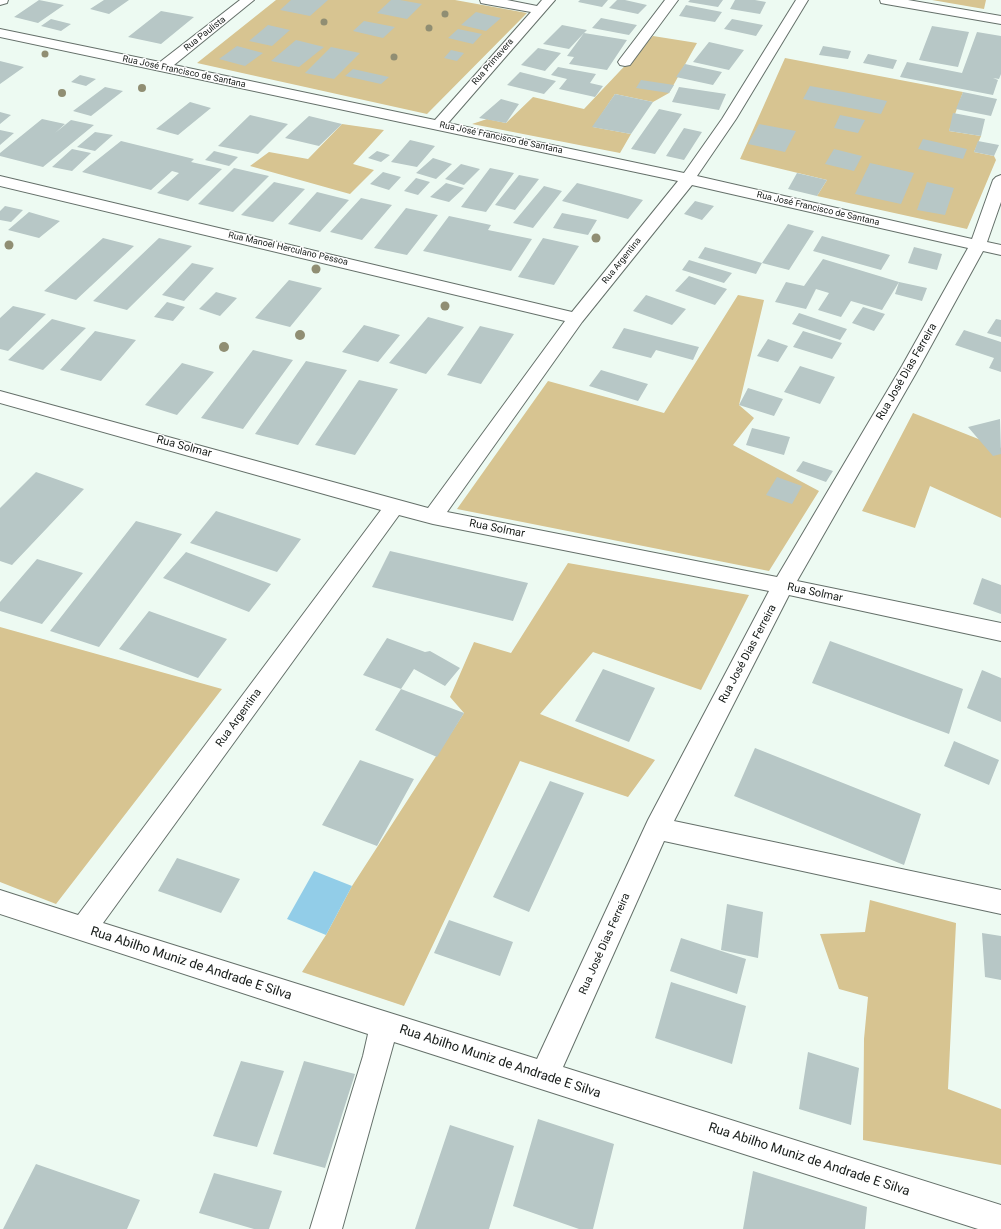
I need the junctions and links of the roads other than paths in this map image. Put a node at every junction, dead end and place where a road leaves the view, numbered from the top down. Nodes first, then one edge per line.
1 (248, 0) edge
2 (486, 0) edge
3 (672, 0) edge
4 (802, 0) edge
5 (886, 0) edge
6 (544, 5) edge
7 (1001, 20) edge
8 (0, 33) edge
9 (625, 62) dead end
10 (163, 68) junction
11 (438, 125) junction
12 (688, 179) junction
13 (1001, 180) edge
14 (0, 181) edge
15 (978, 245) junction
16 (1001, 250) edge
17 (576, 318) junction
18 (0, 397) edge
19 (395, 506) junction
20 (433, 517) junction
21 (783, 586) junction
22 (1001, 632) edge
23 (657, 828) junction
24 (0, 902) edge
25 (1001, 902) edge
26 (83, 929) junction
27 (384, 1025) junction
28 (544, 1076) junction
29 (1001, 1221) edge
30 (326, 1229) edge

1 - 10 street, Rua Paulista
2 - 6 street
3 - 9 street
4 - 12 street, Rua Argentina
5 - 7 street
6 - 11 street, Rua Primavera
8 - 10 street, Rua José Francisco de Santana
10 - 11 street, Rua José Francisco de Santana
11 - 12 street, Rua José Francisco de Santana
12 - 15 street, Rua José Francisco de Santana
12 - 17 street, Rua Argentina
13 - 15 street, Rua José Dias Ferreira
14 - 17 street, Rua Manoel Herculano Pessoa
15 - 16 street, Rua José Francisco de Santana
15 - 21 street, Rua José Dias Ferreira
17 - 20 street, Rua Argentina
18 - 19 street, Rua Solmar
19 - 20 street, Rua Solmar
19 - 26 street, Rua Argentina
20 - 21 street, Rua Solmar
21 - 22 street, Rua Solmar
21 - 23 street, Rua José Dias Ferreira
23 - 25 street
23 - 28 street, Rua José Dias Ferreira
24 - 26 street, Rua Abilho Muniz de Andrade E Silva
26 - 27 street, Rua Abilho Muniz de Andrade E Silva
27 - 28 street, Rua Abilho Muniz de Andrade E Silva
27 - 30 street
28 - 29 street, Rua Abilho Muniz de Andrade E Silva

